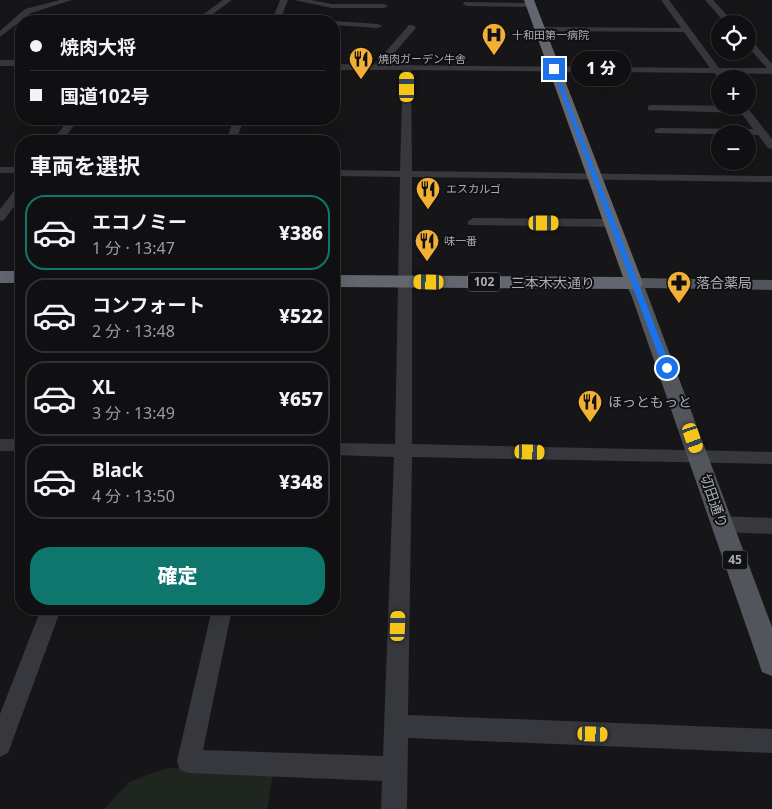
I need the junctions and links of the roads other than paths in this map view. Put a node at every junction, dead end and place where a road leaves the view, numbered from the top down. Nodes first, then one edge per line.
1 (28, 0) edge
2 (39, 0) edge
3 (68, 0) edge
4 (228, 0) edge
5 (284, 0) edge
6 (298, 0) edge
7 (664, 0) edge
8 (710, 0) edge
9 (530, 2) edge
10 (467, 5) edge
11 (384, 6) dead end
12 (28, 10) junction
13 (22, 15) edge
14 (207, 15) edge
15 (278, 15) edge
16 (723, 15) edge
17 (15, 22) edge
18 (340, 23) edge
19 (378, 26) dead end
20 (412, 27) dead end
21 (539, 29) junction
22 (687, 30) junction
23 (0, 35) edge
24 (756, 51) edge
25 (0, 63) edge
26 (15, 63) edge
27 (340, 67) edge
28 (377, 67) junction
29 (407, 68) junction
30 (554, 69) junction
31 (716, 70) joint
32 (756, 70) edge
33 (772, 70) edge
34 (651, 108) dead end
35 (711, 108) edge
36 (748, 115) edge
37 (69, 125) edge
38 (659, 132) dead end
39 (761, 132) junction
40 (62, 135) edge
41 (772, 146) edge
42 (0, 170) edge
43 (15, 170) edge
44 (340, 173) edge
45 (407, 174) junction
46 (594, 176) junction
47 (772, 179) edge
48 (15, 197) edge
49 (0, 217) edge
50 (473, 222) dead end
51 (611, 224) junction
52 (0, 276) edge
53 (15, 277) edge
54 (340, 281) edge
55 (406, 282) junction
56 (634, 283) junction
57 (772, 285) edge
58 (0, 445) edge
59 (15, 445) edge
60 (340, 449) edge
61 (403, 449) junction
62 (699, 457) junction
63 (772, 458) edge
64 (722, 524) junction
65 (772, 526) edge
66 (50, 615) edge
67 (221, 615) edge
68 (770, 650) edge
69 (394, 726) junction
70 (772, 741) edge
71 (0, 745) edge
72 (394, 769) junction
73 (394, 809) edge

1 - 12 street
2 - 12 street
3 - 12 street
4 - 14 street
5 - 15 street
6 - 11 street
7 - 22 street
8 - 16 street
9 - 10 street
9 - 21 highway
12 - 13 street
17 - 23 street
18 - 19 street
20 - 28 street
21 - 22 street
21 - 30 highway
22 - 31 street
24 - 33 street
25 - 26 street
27 - 28 street
28 - 29 street
29 - 30 street
29 - 45 street
30 - 31 street
30 - 46 highway
32 - 33 street
34 - 35 street
36 - 39 street
37 - 40 street
38 - 39 street
39 - 41 street
42 - 43 street
44 - 45 street
45 - 46 street
45 - 55 street
46 - 47 street
46 - 51 highway
48 - 49 street
50 - 51 street
51 - 56 highway
52 - 53 highway
54 - 55 highway, 三本木大通り / 102
55 - 56 highway, 三本木大通り / 102
55 - 61 street
56 - 57 main road, 三本木大通り
56 - 62 main road, 切田通り / 45
58 - 59 street
60 - 61 street
61 - 62 street
61 - 69 street
62 - 63 street
62 - 64 main road, 切田通り / 45
64 - 65 street
64 - 68 main road, 切田通り / 45
66 - 71 street
67 - 72 street
69 - 70 street
69 - 72 street
72 - 73 street

